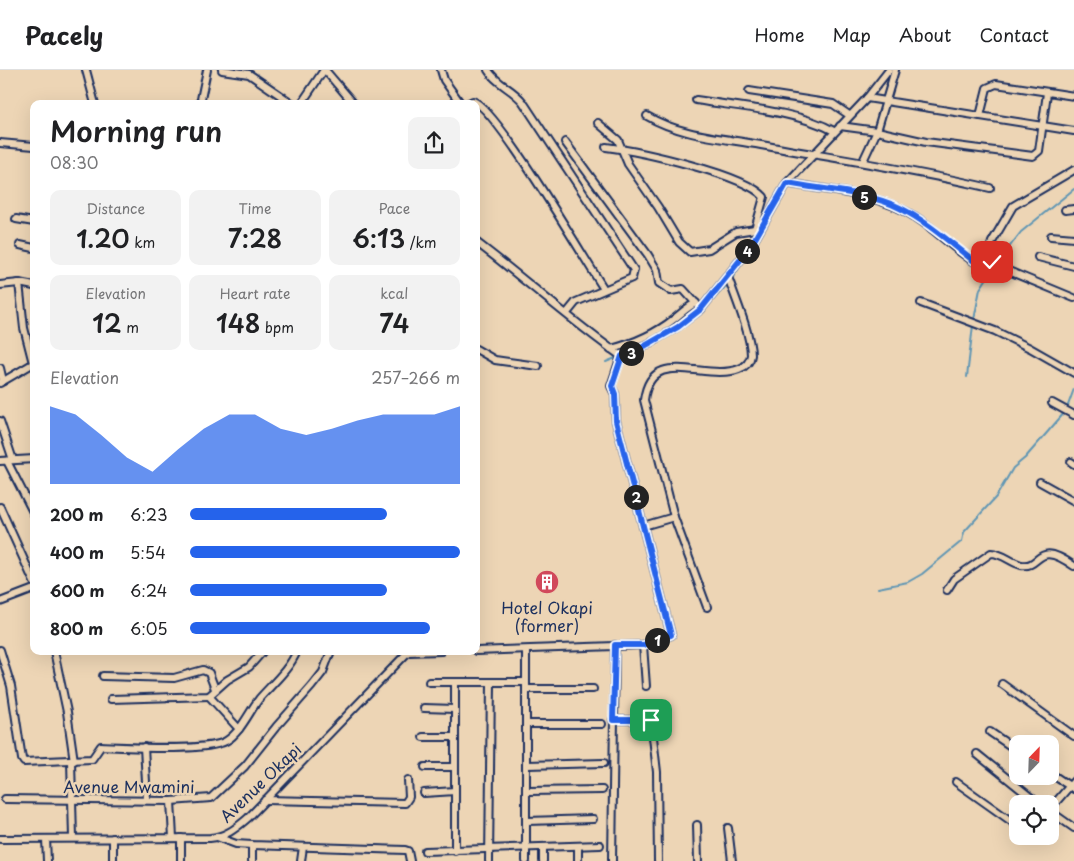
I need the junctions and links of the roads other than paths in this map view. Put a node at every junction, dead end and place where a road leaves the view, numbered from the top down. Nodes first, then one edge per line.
1 (86, 70) edge
2 (207, 70) edge
3 (222, 70) edge
4 (324, 70) edge
5 (441, 70) edge
6 (488, 70) edge
7 (889, 70) edge
8 (895, 70) edge
9 (749, 90) dead end
10 (1047, 93) junction
11 (1074, 96) edge
12 (867, 98) junction
13 (94, 100) edge
14 (201, 100) edge
15 (287, 100) edge
16 (305, 100) edge
17 (350, 100) edge
18 (458, 100) edge
19 (696, 100) dead end
20 (887, 101) junction
21 (480, 105) edge
22 (849, 115) junction
23 (648, 116) dead end
24 (980, 116) junction
25 (598, 123) dead end
26 (1043, 125) junction
27 (837, 129) junction
28 (877, 131) junction
29 (1074, 131) edge
30 (565, 142) dead end
31 (0, 143) edge
32 (30, 146) edge
33 (606, 147) dead end
34 (621, 149) junction
35 (810, 153) junction
36 (863, 161) junction
37 (1074, 170) edge
38 (787, 183) junction
39 (990, 188) dead end
40 (1074, 209) edge
41 (1065, 210) dead end
42 (16, 219) dead end
43 (30, 221) edge
44 (757, 230) junction
45 (1051, 236) dead end
46 (1074, 238) edge
47 (20, 245) dead end
48 (480, 245) edge
49 (30, 247) edge
50 (1038, 257) dead end
51 (990, 260) junction
52 (1074, 266) edge
53 (728, 277) junction
54 (19, 283) junction
55 (0, 285) edge
56 (30, 285) edge
57 (604, 290) junction
58 (1074, 298) edge
59 (921, 303) dead end
60 (698, 305) junction
61 (567, 313) junction
62 (632, 344) junction
63 (30, 349) edge
64 (611, 349) junction
65 (480, 351) edge
66 (636, 351) junction
67 (621, 358) junction
68 (30, 365) edge
69 (538, 366) dead end
70 (0, 368) edge
71 (1074, 373) edge
72 (2, 382) edge
73 (1052, 403) dead end
74 (1068, 413) edge
75 (0, 421) edge
76 (30, 459) edge
77 (7, 461) edge
78 (1040, 482) dead end
79 (1074, 501) edge
80 (30, 506) edge
81 (0, 507) edge
82 (674, 516) junction
83 (2, 517) edge
84 (643, 526) junction
85 (1074, 566) edge
86 (30, 574) edge
87 (947, 590) dead end
88 (30, 591) edge
89 (0, 602) edge
90 (707, 607) dead end
91 (615, 645) junction
92 (643, 645) junction
93 (0, 650) edge
94 (526, 650) junction
95 (480, 651) edge
96 (55, 655) edge
97 (260, 655) edge
98 (295, 655) edge
99 (328, 655) edge
100 (406, 655) edge
101 (102, 676) dead end
102 (429, 682) dead end
103 (455, 682) junction
104 (491, 682) junction
105 (1002, 684) dead end
106 (526, 686) junction
107 (646, 686) dead end
108 (215, 689) junction
109 (593, 690) dead end
110 (209, 696) junction
111 (111, 699) dead end
112 (424, 708) dead end
113 (455, 709) junction
114 (613, 720) junction
115 (527, 724) junction
116 (602, 724) dead end
117 (238, 729) junction
118 (990, 732) dead end
119 (1074, 736) edge
120 (423, 737) dead end
121 (455, 737) junction
122 (1009, 745) edge
123 (144, 747) junction
124 (977, 754) dead end
125 (72, 761) junction
126 (604, 763) dead end
127 (527, 765) junction
128 (425, 767) dead end
129 (455, 767) junction
130 (1059, 779) edge
131 (408, 780) dead end
132 (1074, 781) edge
133 (956, 782) dead end
134 (1071, 788) edge
135 (602, 790) dead end
136 (455, 791) junction
137 (527, 791) junction
138 (424, 793) dead end
139 (1028, 795) edge
140 (5, 799) dead end
141 (73, 799) junction
142 (147, 800) junction
143 (265, 800) junction
144 (171, 801) junction
145 (1059, 801) edge
146 (1059, 817) edge
147 (593, 819) dead end
148 (527, 820) junction
149 (1009, 820) edge
150 (698, 824) dead end
151 (728, 828) dead end
152 (1074, 828) edge
153 (217, 837) junction
154 (73, 838) junction
155 (113, 838) junction
156 (173, 838) junction
157 (181, 838) junction
158 (0, 839) edge
159 (46, 839) junction
160 (252, 845) junction
161 (600, 845) dead end
162 (578, 846) junction
163 (303, 847) junction
164 (526, 848) junction
165 (543, 848) junction
166 (490, 850) junction
167 (425, 851) dead end
168 (455, 851) junction
169 (47, 861) edge
170 (113, 861) edge
171 (181, 861) edge
172 (252, 861) edge
173 (301, 861) edge
174 (410, 861) edge
175 (489, 861) edge
176 (526, 861) edge
177 (543, 861) edge
178 (578, 861) edge
179 (612, 861) edge
180 (658, 861) edge
181 (698, 861) edge
182 (732, 861) edge

1 - 13 street
2 - 14 street
3 - 15 street
4 - 16 street
4 - 17 street
5 - 18 street
6 - 57 street
7 - 12 street
8 - 20 street
9 - 22 street
10 - 11 street
10 - 24 street
10 - 26 street
12 - 20 street
12 - 22 street
19 - 27 street
20 - 24 street
20 - 28 street
21 - 57 street
22 - 27 street
23 - 35 street
24 - 26 street
25 - 34 street
26 - 28 street
26 - 29 street
27 - 28 street
27 - 35 street
28 - 36 street
30 - 60 street
31 - 32 street
33 - 34 street
34 - 44 street
34 - 44 street
35 - 36 street
35 - 38 street
36 - 39 street
37 - 51 street
38 - 44 street
38 - 51 street
40 - 41 street
42 - 43 street
44 - 53 street
45 - 46 street
47 - 49 street
48 - 61 street
50 - 52 street
51 - 58 street
53 - 60 street
53 - 82 street
54 - 55 street
54 - 56 street
54 - 63 street
57 - 61 street
59 - 71 street
60 - 62 street
60 - 66 street
61 - 64 street
62 - 64 street
62 - 66 street
64 - 67 street
65 - 69 street
66 - 67 street
67 - 84 street
68 - 72 street
70 - 72 street
73 - 74 street
75 - 77 street
76 - 77 street
77 - 80 street
78 - 79 street
81 - 83 street
82 - 84 street
82 - 90 street
83 - 86 street
84 - 92 street
85 - 87 street
88 - 89 street
91 - 92 street
91 - 94 street
91 - 114 street
92 - 107 street
93 - 125 street
94 - 95 street
94 - 106 street
96 - 125 street
97 - 108 street
98 - 117 street
99 - 144 street, Avenue Mwamini
100 - 143 street, Avenue Okapi
101 - 108 street
102 - 103 street
103 - 104 street
103 - 113 street
104 - 106 street
104 - 166 street
105 - 119 street
106 - 109 street
106 - 115 street
108 - 110 street
110 - 111 street
110 - 117 street
112 - 113 street
113 - 121 street
114 - 179 street
114 - 180 street
115 - 116 street
115 - 127 street
117 - 123 street
118 - 122 street
120 - 121 street
121 - 129 street
123 - 125 street
123 - 142 street
124 - 139 street
125 - 141 street
126 - 127 street
127 - 137 street
128 - 129 street
129 - 136 street
130 - 134 street
131 - 143 street
132 - 134 street
133 - 149 street
134 - 145 street
135 - 137 street
136 - 138 street
136 - 168 street
137 - 148 street
140 - 141 street, Avenue Mwamini
141 - 142 street, Avenue Mwamini
141 - 154 street
142 - 144 street, Avenue Mwamini
143 - 153 street, Avenue Okapi
144 - 156 street
146 - 152 street
147 - 148 street
148 - 164 street
150 - 181 street
151 - 182 street
153 - 157 street, Avenue Okapi
153 - 160 street
154 - 155 street, Avenue Okapi
154 - 159 street, Avenue Okapi
155 - 156 street, Avenue Okapi
155 - 170 street
156 - 157 street, Avenue Okapi
157 - 171 street
158 - 159 street, Avenue Okapi
159 - 169 street
160 - 163 street
160 - 172 street
161 - 162 street
162 - 165 street
162 - 178 street
163 - 173 street
163 - 174 street
164 - 165 street
164 - 166 street
164 - 176 street
165 - 177 street
166 - 168 street
166 - 175 street
167 - 168 street

